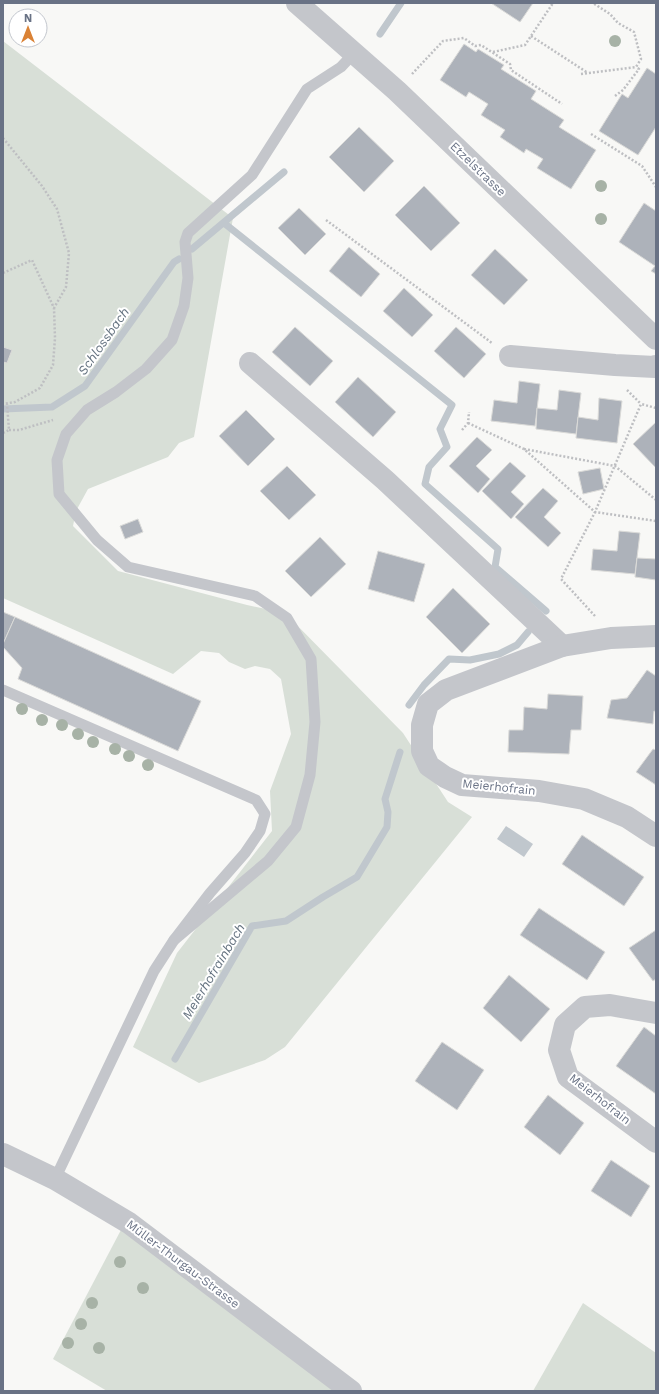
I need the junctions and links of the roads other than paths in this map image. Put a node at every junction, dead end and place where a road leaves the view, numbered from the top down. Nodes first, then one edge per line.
1 (297, 3) edge
2 (355, 52) junction
3 (656, 339) edge
4 (510, 356) road end
5 (250, 362) dead end
6 (656, 366) edge
7 (656, 636) edge
8 (562, 646) junction
9 (3, 690) edge
10 (656, 836) edge
11 (174, 940) junction
12 (656, 1013) edge
13 (656, 1142) edge
14 (3, 1154) edge
15 (55, 1179) junction
16 (351, 1391) edge

1 - 2 street, Etzelstrasse
2 - 3 street, Etzelstrasse
2 - 11 lane
4 - 6 street
5 - 8 street
7 - 8 street, Meierhofrain
8 - 10 street, Meierhofrain
9 - 11 lane
11 - 15 lane
12 - 13 street, Meierhofrain
14 - 15 street, Müller-Thurgau-Strasse
15 - 16 street, Müller-Thurgau-Strasse

